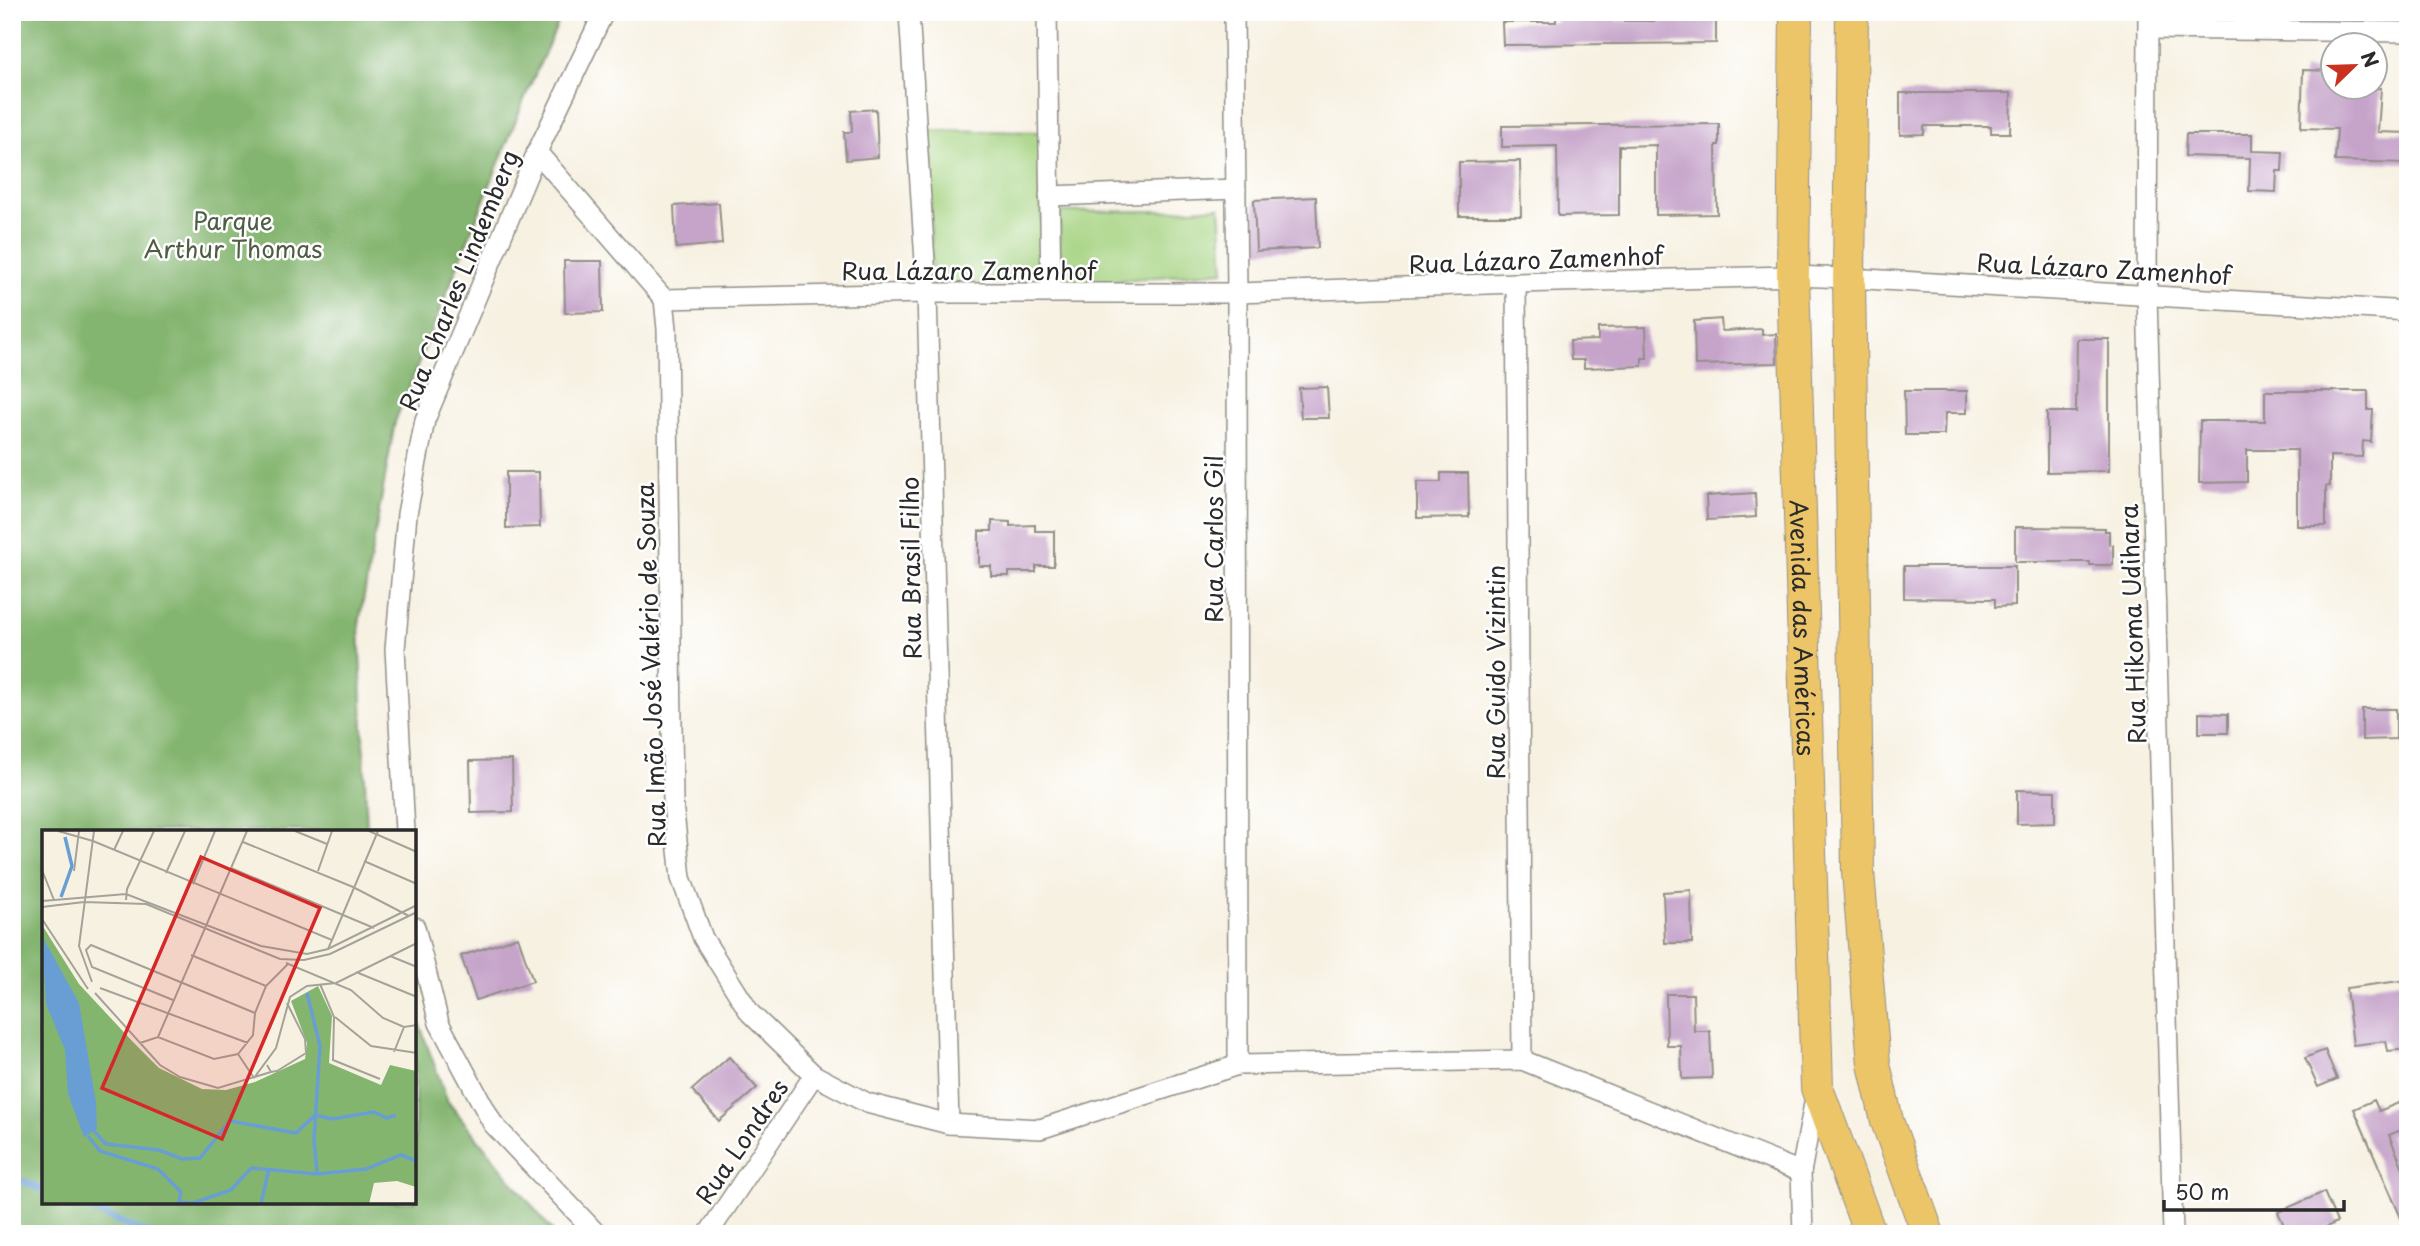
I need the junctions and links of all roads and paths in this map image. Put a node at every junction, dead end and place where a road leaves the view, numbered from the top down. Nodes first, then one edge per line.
1 (604, 12) edge
2 (909, 12) edge
3 (1046, 12) edge
4 (1234, 12) edge
5 (1796, 12) edge
6 (1852, 12) edge
7 (2148, 21) edge
8 (2408, 32) edge
9 (537, 152) junction
10 (1236, 189) junction
11 (1049, 196) junction
12 (1793, 276) junction
13 (1849, 278) junction
14 (1516, 283) junction
15 (927, 293) junction
16 (1051, 293) junction
17 (1237, 293) junction
18 (2147, 295) junction
19 (664, 299) junction
20 (2408, 311) edge
21 (405, 830) edge
22 (416, 931) edge
23 (1522, 1060) junction
24 (1238, 1065) junction
25 (814, 1075) junction
26 (1817, 1088) junction
27 (948, 1124) junction
28 (1801, 1172) junction
29 (597, 1234) edge
30 (708, 1234) edge
31 (1803, 1234) edge
32 (1870, 1234) edge
33 (1928, 1234) edge
34 (2173, 1234) edge

1 - 9 street, Rua Charles Lindemberg
2 - 15 street, Rua Brasil Filho
3 - 11 street
4 - 10 street, Rua Carlos Gil
5 - 12 main road, Avenida das Américas
6 - 13 main road, Avenida das Américas
7 - 8 street
7 - 18 street, Rua Hikoma Udihara
9 - 19 street
9 - 21 street, Rua Charles Lindemberg
10 - 11 street
10 - 17 street, Rua Carlos Gil
11 - 16 street
12 - 13 street, Rua Lázaro Zamenhof
12 - 14 street, Rua Lázaro Zamenhof
12 - 26 main road, Avenida das Américas
13 - 18 street, Rua Lázaro Zamenhof
13 - 33 main road, Avenida das Américas
14 - 17 street, Rua Lázaro Zamenhof
14 - 23 street, Rua Guido Vizintin
15 - 16 street, Rua Lázaro Zamenhof
15 - 19 street, Rua Lázaro Zamenhof
15 - 27 street, Rua Brasil Filho
16 - 17 street, Rua Lázaro Zamenhof
17 - 24 street, Rua Carlos Gil
18 - 20 street, Rua Lázaro Zamenhof
18 - 34 street, Rua Hikoma Udihara
19 - 25 street, Rua Imão José Valério de Souza
22 - 29 street
23 - 24 street, Rua Imão José Valério de Souza
23 - 28 street, Rua Imão José Valério de Souza
24 - 27 street, Rua Imão José Valério de Souza
25 - 27 street, Rua Imão José Valério de Souza
25 - 30 street, Rua Londres
26 - 28 street
26 - 32 main road, Avenida das Américas
28 - 31 street

